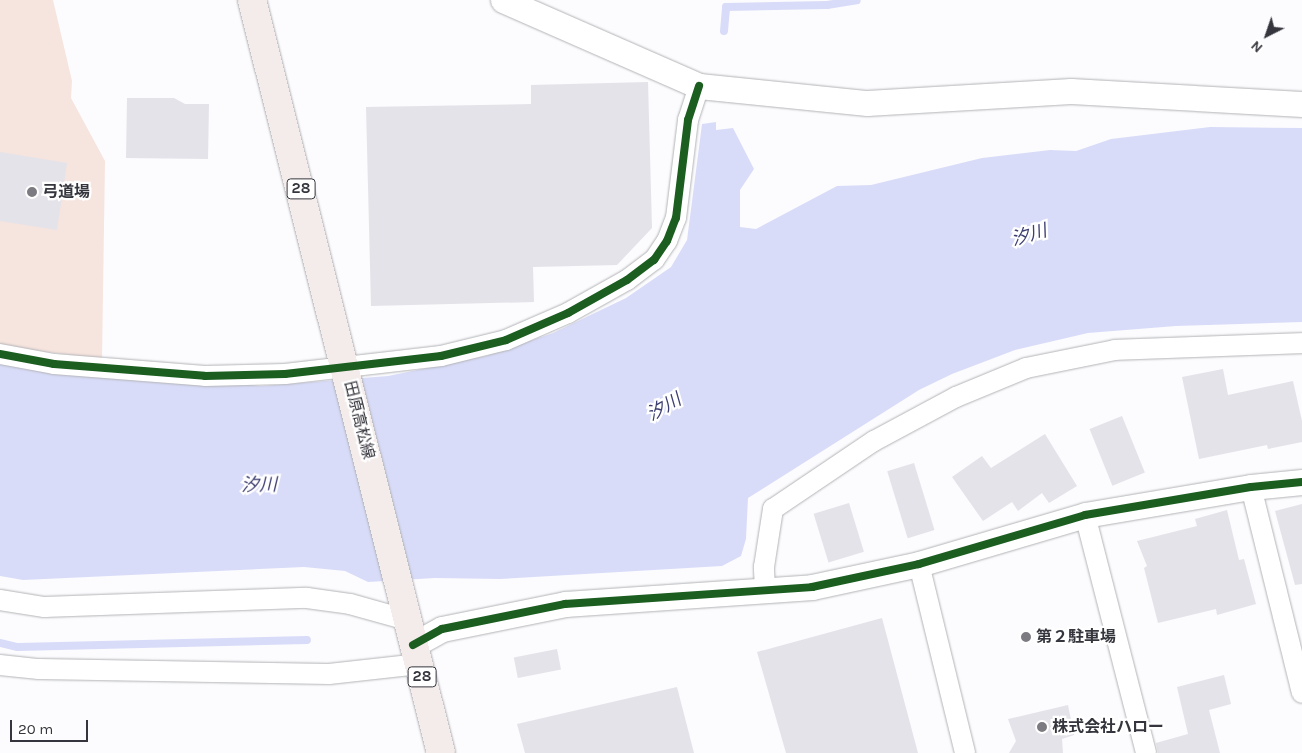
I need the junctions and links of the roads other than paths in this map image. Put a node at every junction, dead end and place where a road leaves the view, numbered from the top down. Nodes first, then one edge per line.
1 (252, 0) edge
2 (503, 0) edge
3 (699, 86) junction
4 (1302, 104) edge
5 (1302, 343) edge
6 (0, 354) edge
7 (347, 374) junction
8 (1302, 482) edge
9 (1251, 487) junction
10 (1085, 516) junction
11 (919, 564) junction
12 (765, 588) junction
13 (0, 600) edge
14 (411, 632) junction
15 (0, 665) edge
16 (1302, 693) edge
17 (441, 753) edge
18 (965, 753) edge
19 (1146, 753) edge

1 - 7 main road, 田原高松線 / 28
2 - 3 street
3 - 4 street
3 - 7 street
5 - 12 street
6 - 7 street
7 - 14 main road, 田原高松線 / 28
8 - 9 street
9 - 10 street
9 - 16 street
10 - 11 street
10 - 19 street
11 - 12 street
11 - 18 street
12 - 14 street
13 - 14 street
14 - 15 street
14 - 17 main road, 田原高松線 / 28

